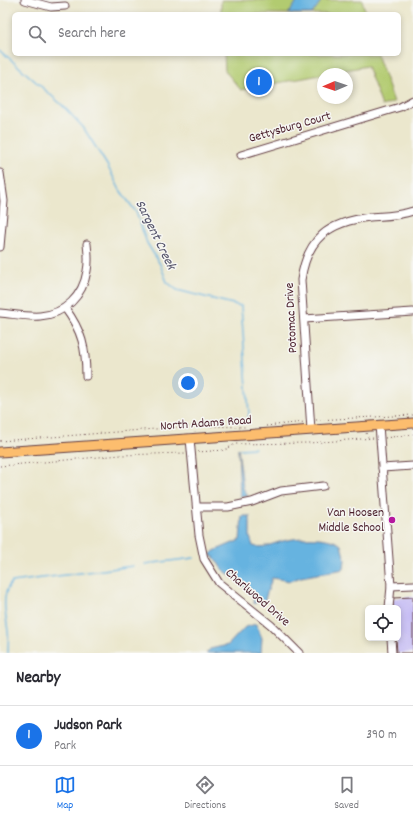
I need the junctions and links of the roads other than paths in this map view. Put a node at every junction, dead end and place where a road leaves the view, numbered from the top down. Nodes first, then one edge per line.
1 (25, 0) edge
2 (65, 6) dead end
3 (413, 100) edge
4 (241, 155) dead end
5 (0, 175) edge
6 (413, 211) edge
7 (87, 244) dead end
8 (0, 247) edge
9 (65, 308) junction
10 (413, 312) edge
11 (0, 313) edge
12 (304, 319) junction
13 (86, 376) dead end
14 (413, 423) edge
15 (379, 425) junction
16 (311, 430) junction
17 (190, 439) junction
18 (0, 452) edge
19 (413, 466) edge
20 (382, 468) junction
21 (323, 486) dead end
22 (197, 507) junction
23 (413, 585) edge
24 (390, 586) junction
25 (389, 605) edge
26 (391, 641) edge
27 (299, 653) edge
28 (392, 653) edge

1 - 2 street
3 - 4 street, Gettysburg Court
5 - 8 street
6 - 12 street, Potomac Drive
7 - 9 street
9 - 11 street
9 - 13 street
10 - 12 street
12 - 16 street, Potomac Drive
14 - 15 main road, North Adams Road
15 - 16 main road, North Adams Road
15 - 20 street
16 - 17 main road, North Adams Road
17 - 18 main road, North Adams Road
17 - 22 street, Charlwood Drive
19 - 20 street
20 - 24 street
21 - 22 street
22 - 27 street, Charlwood Drive
23 - 24 street
24 - 25 street
26 - 28 street

